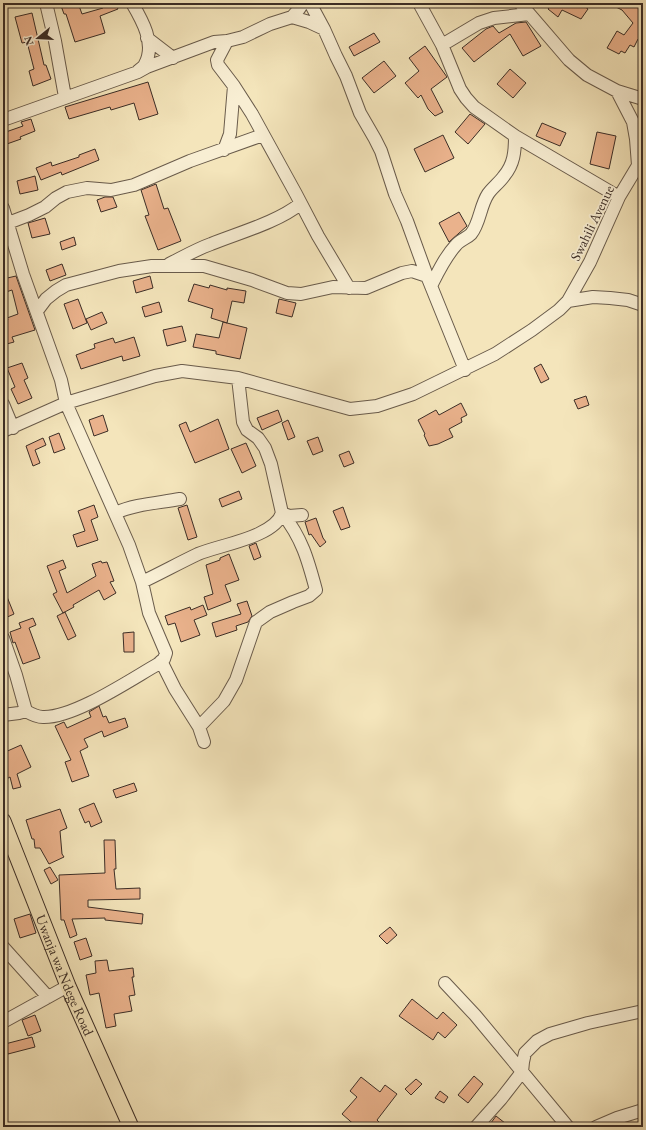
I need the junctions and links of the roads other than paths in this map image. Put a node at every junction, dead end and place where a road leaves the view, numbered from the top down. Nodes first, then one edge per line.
1 (46, 3) edge
2 (132, 3) edge
3 (303, 3) edge
4 (310, 3) edge
5 (419, 3) edge
6 (520, 3) edge
7 (529, 14) junction
8 (292, 17) junction
9 (324, 28) junction
10 (147, 38) junction
11 (227, 41) junction
12 (442, 45) junction
13 (172, 58) junction
14 (138, 72) junction
15 (234, 86) junction
16 (617, 91) junction
17 (65, 97) junction
18 (643, 99) edge
19 (3, 120) edge
20 (264, 135) junction
21 (515, 136) junction
22 (224, 150) junction
23 (640, 161) edge
24 (619, 197) junction
25 (300, 204) junction
26 (3, 208) edge
27 (8, 223) junction
28 (166, 265) junction
29 (429, 281) junction
30 (349, 288) junction
31 (568, 301) junction
32 (643, 305) edge
33 (37, 311) junction
34 (465, 370) junction
35 (238, 378) junction
36 (3, 404) edge
37 (66, 404) junction
38 (8, 429) edge
39 (180, 499) dead end
40 (115, 513) junction
41 (282, 513) junction
42 (302, 515) dead end
43 (142, 582) junction
44 (3, 638) edge
45 (161, 661) junction
46 (26, 711) junction
47 (3, 715) edge
48 (200, 727) junction
49 (204, 742) dead end
50 (3, 821) edge
51 (3, 947) edge
52 (445, 983) dead end
53 (68, 986) junction
54 (48, 997) junction
55 (643, 1011) edge
56 (3, 1022) edge
57 (522, 1072) junction
58 (643, 1110) edge
59 (131, 1127) edge
60 (476, 1127) edge
61 (568, 1127) edge
62 (596, 1127) edge

1 - 17 street
2 - 10 street
3 - 8 street
4 - 9 street
5 - 12 street
6 - 7 street
7 - 12 street
7 - 16 street
8 - 9 street
8 - 11 street
9 - 29 street
10 - 13 street
10 - 14 street
11 - 13 street
11 - 15 street
12 - 21 street
13 - 14 street
14 - 17 street
15 - 20 street
15 - 22 street
16 - 18 street
16 - 23 street
17 - 19 street
20 - 22 street
20 - 25 street
21 - 24 street
21 - 29 street
22 - 27 street
23 - 24 street, Swahili Avenue
24 - 31 street, Swahili Avenue
25 - 28 street
25 - 30 street
26 - 27 street
27 - 33 street
28 - 30 street
28 - 33 street
29 - 30 street
29 - 34 street
31 - 32 street
31 - 34 street
33 - 37 street
34 - 35 street
35 - 37 street
35 - 41 street
36 - 38 street
37 - 38 street
37 - 40 street
39 - 40 street
40 - 43 street
41 - 42 street
41 - 43 street
41 - 48 street
43 - 45 street
44 - 46 street
45 - 46 street
45 - 48 street
46 - 47 street
48 - 49 street
50 - 53 main road, Uwanja wa Ndege Road
51 - 54 street
52 - 57 street
53 - 54 street
53 - 59 main road, Uwanja wa Ndege Road
54 - 56 street
55 - 57 street
57 - 60 street
57 - 61 street
58 - 62 street

